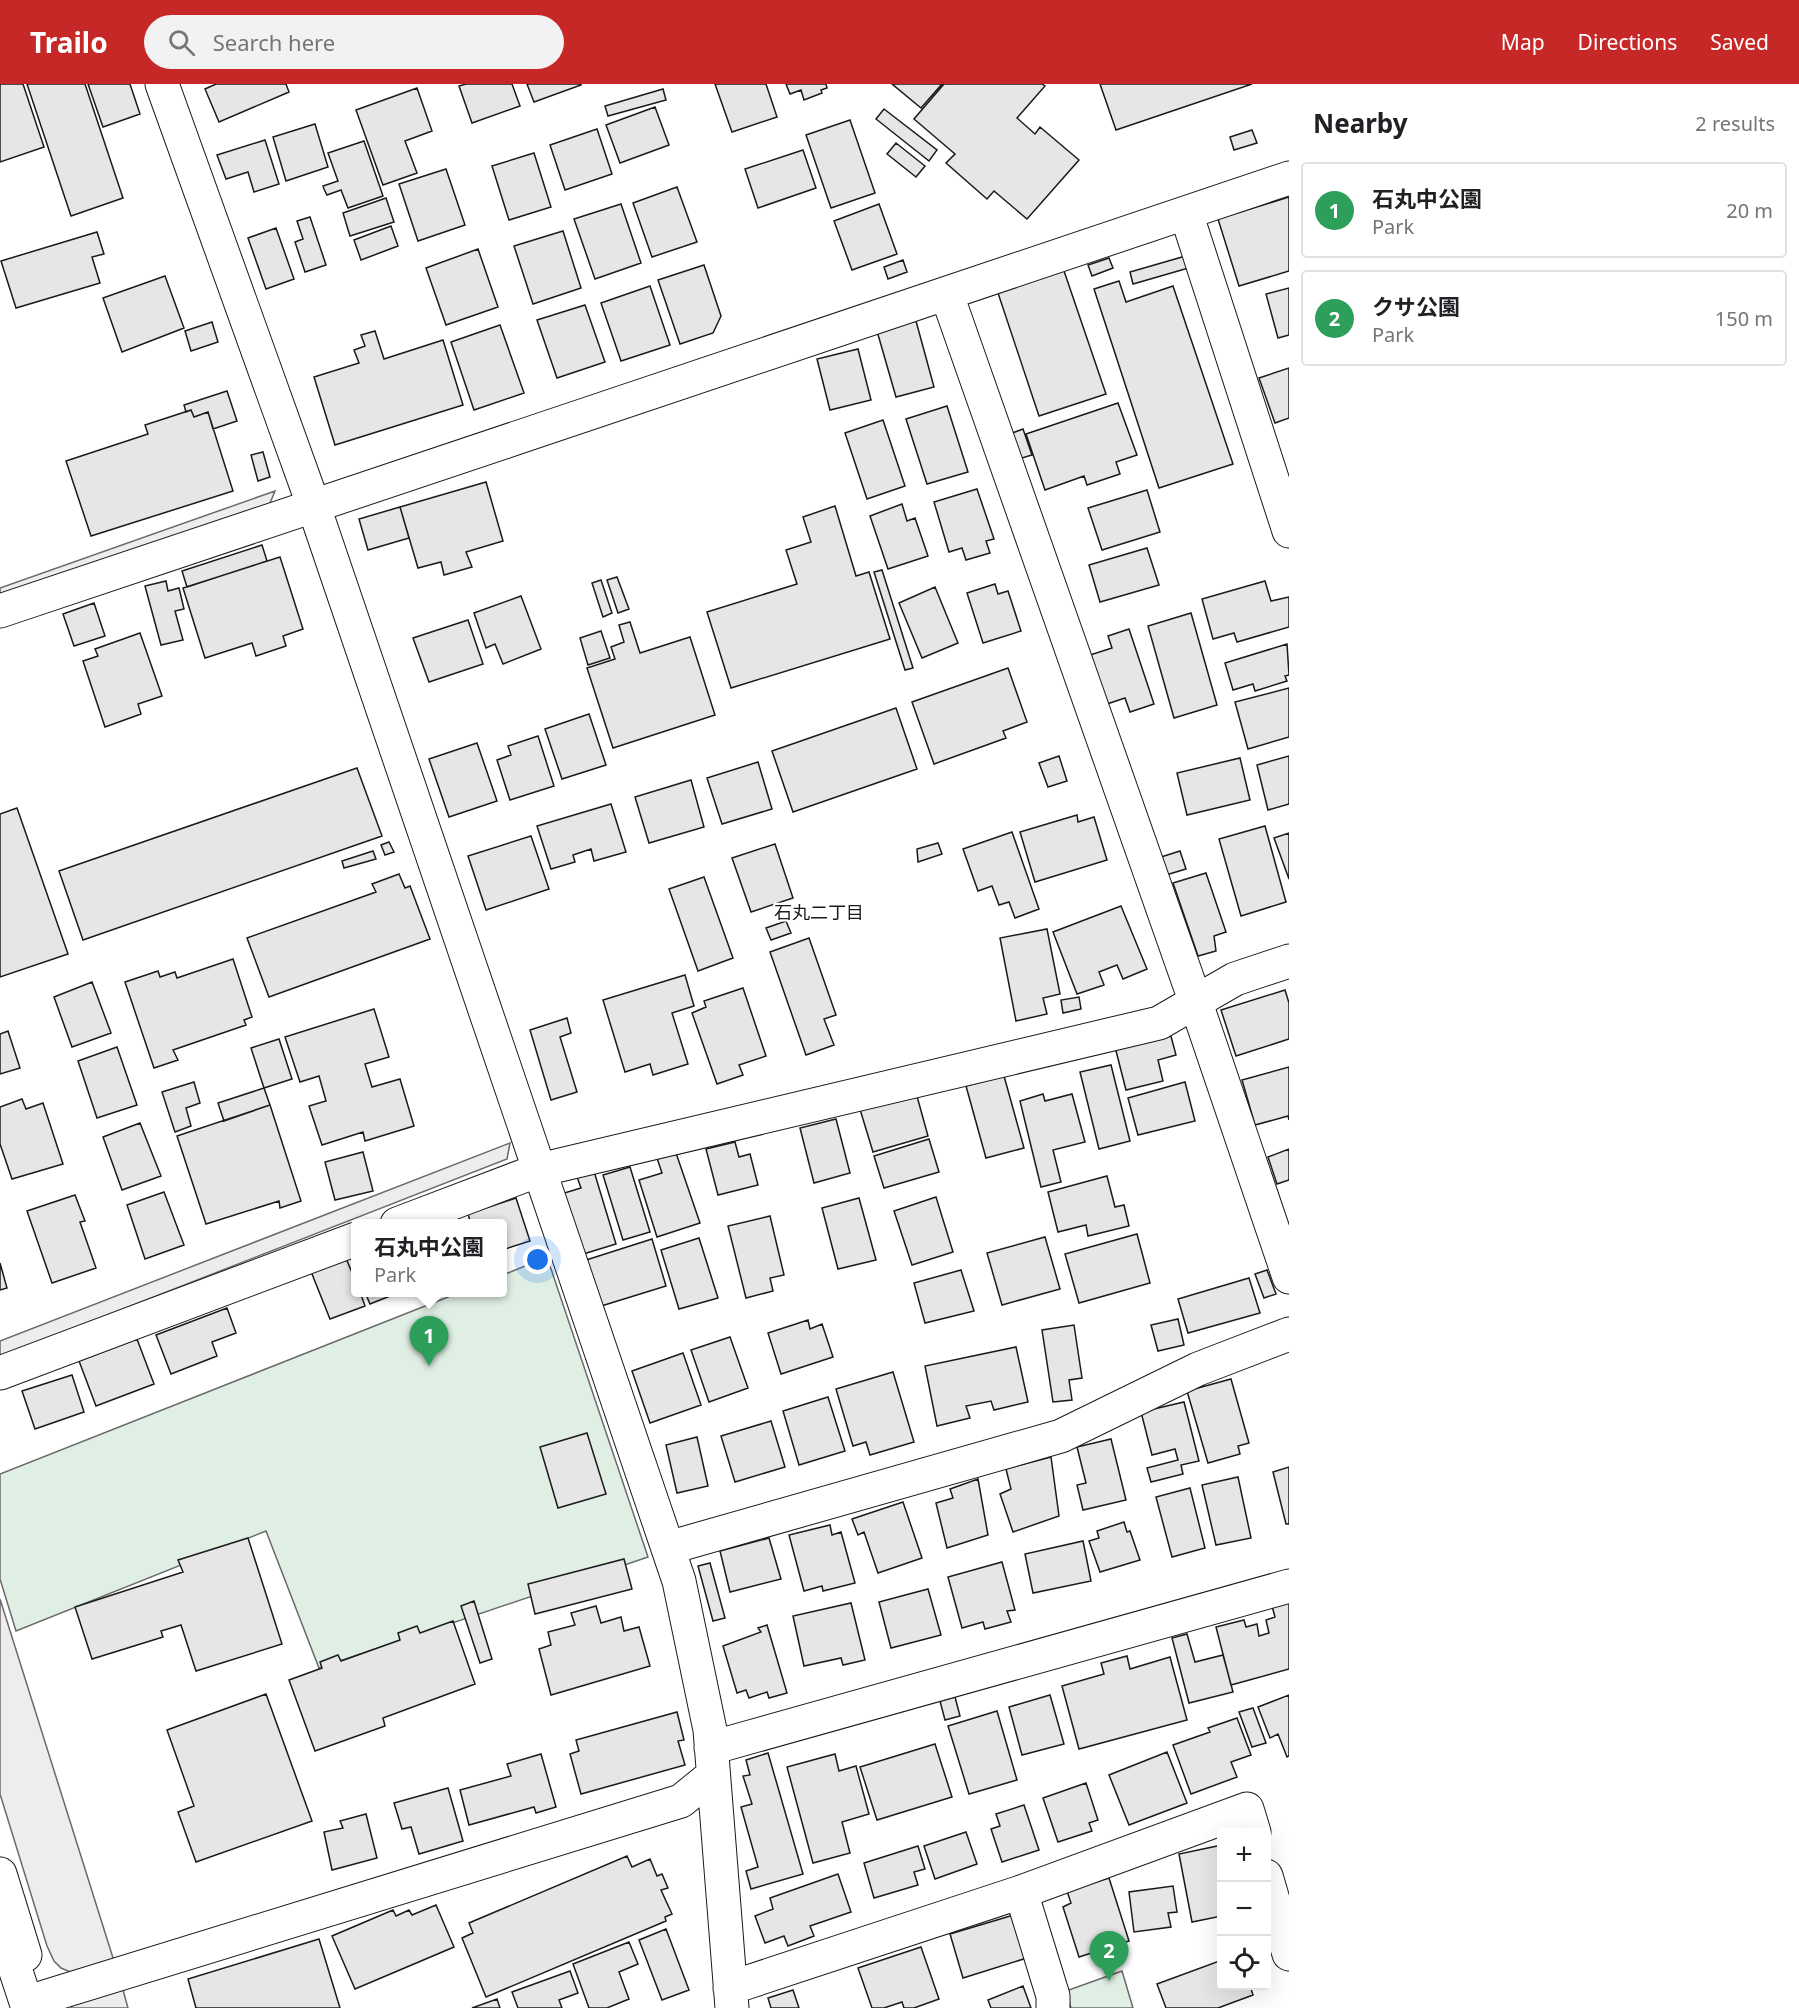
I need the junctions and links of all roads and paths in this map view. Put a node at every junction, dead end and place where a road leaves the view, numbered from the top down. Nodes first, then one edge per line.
1 (162, 84) edge
2 (1289, 178) edge
3 (1186, 213) junction
4 (947, 295) junction
5 (313, 504) junction
6 (1289, 531) edge
7 (0, 611) edge
8 (1289, 961) edge
9 (1196, 1003) junction
10 (539, 1170) junction
11 (411, 1219) edge
12 (351, 1241) edge
13 (1289, 1277) edge
14 (1289, 1334) edge
15 (0, 1373) edge
16 (668, 1548) junction
17 (1289, 1586) edge
18 (712, 1762) junction
19 (1253, 1828) edge
20 (0, 1874) edge
21 (1268, 1882) edge
22 (1021, 1892) junction
23 (0, 1923) edge
24 (1289, 1954) edge
25 (731, 1998) edge
26 (36, 2005) edge
27 (1053, 2008) edge

1 - 5 main road
2 - 3 main road
3 - 4 main road
3 - 6 main road
4 - 5 main road
4 - 9 main road
5 - 7 main road
5 - 10 main road
8 - 9 main road
9 - 10 main road
9 - 13 main road
10 - 11 main road
10 - 16 main road
12 - 15 main road
14 - 16 main road
16 - 18 main road
17 - 18 main road
18 - 25 main road
18 - 26 main road
19 - 22 main road
20 - 26 main road
21 - 24 main road
22 - 25 main road
22 - 27 main road
23 - 26 main road

